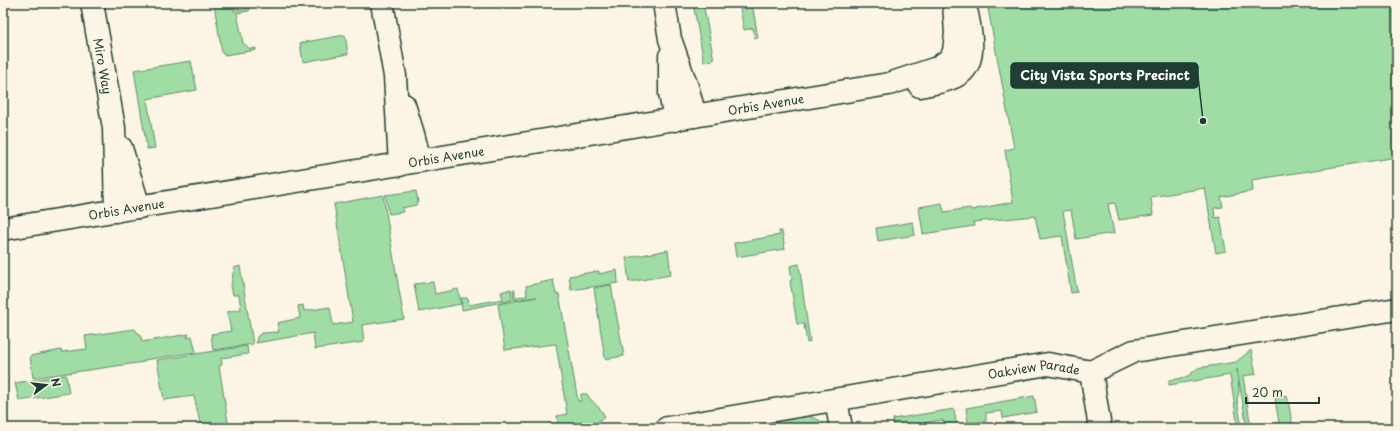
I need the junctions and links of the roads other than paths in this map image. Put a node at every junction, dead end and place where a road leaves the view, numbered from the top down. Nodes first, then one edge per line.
1 (92, 3) edge
2 (382, 3) edge
3 (664, 3) edge
4 (954, 3) edge
5 (963, 3) edge
6 (889, 84) junction
7 (685, 118) junction
8 (114, 128) junction
9 (410, 163) junction
10 (139, 207) junction
11 (116, 211) junction
12 (3, 229) edge
13 (1397, 309) edge
14 (1091, 372) junction
15 (836, 400) junction
16 (667, 428) edge
17 (841, 428) edge
18 (1100, 428) edge

1 - 8 street, Miro Way
2 - 9 street
3 - 7 street
4 - 6 street, Orbis Avenue
5 - 6 street, Orbis Avenue
6 - 7 street, Orbis Avenue
7 - 9 street, Orbis Avenue
8 - 10 street, Miro Way
8 - 11 street, Miro Way
9 - 10 street, Orbis Avenue
10 - 11 street, Orbis Avenue
11 - 12 street, Orbis Avenue
13 - 14 street, Oakview Parade
14 - 15 street, Oakview Parade
14 - 18 street
15 - 16 street, Oakview Parade
15 - 17 street

